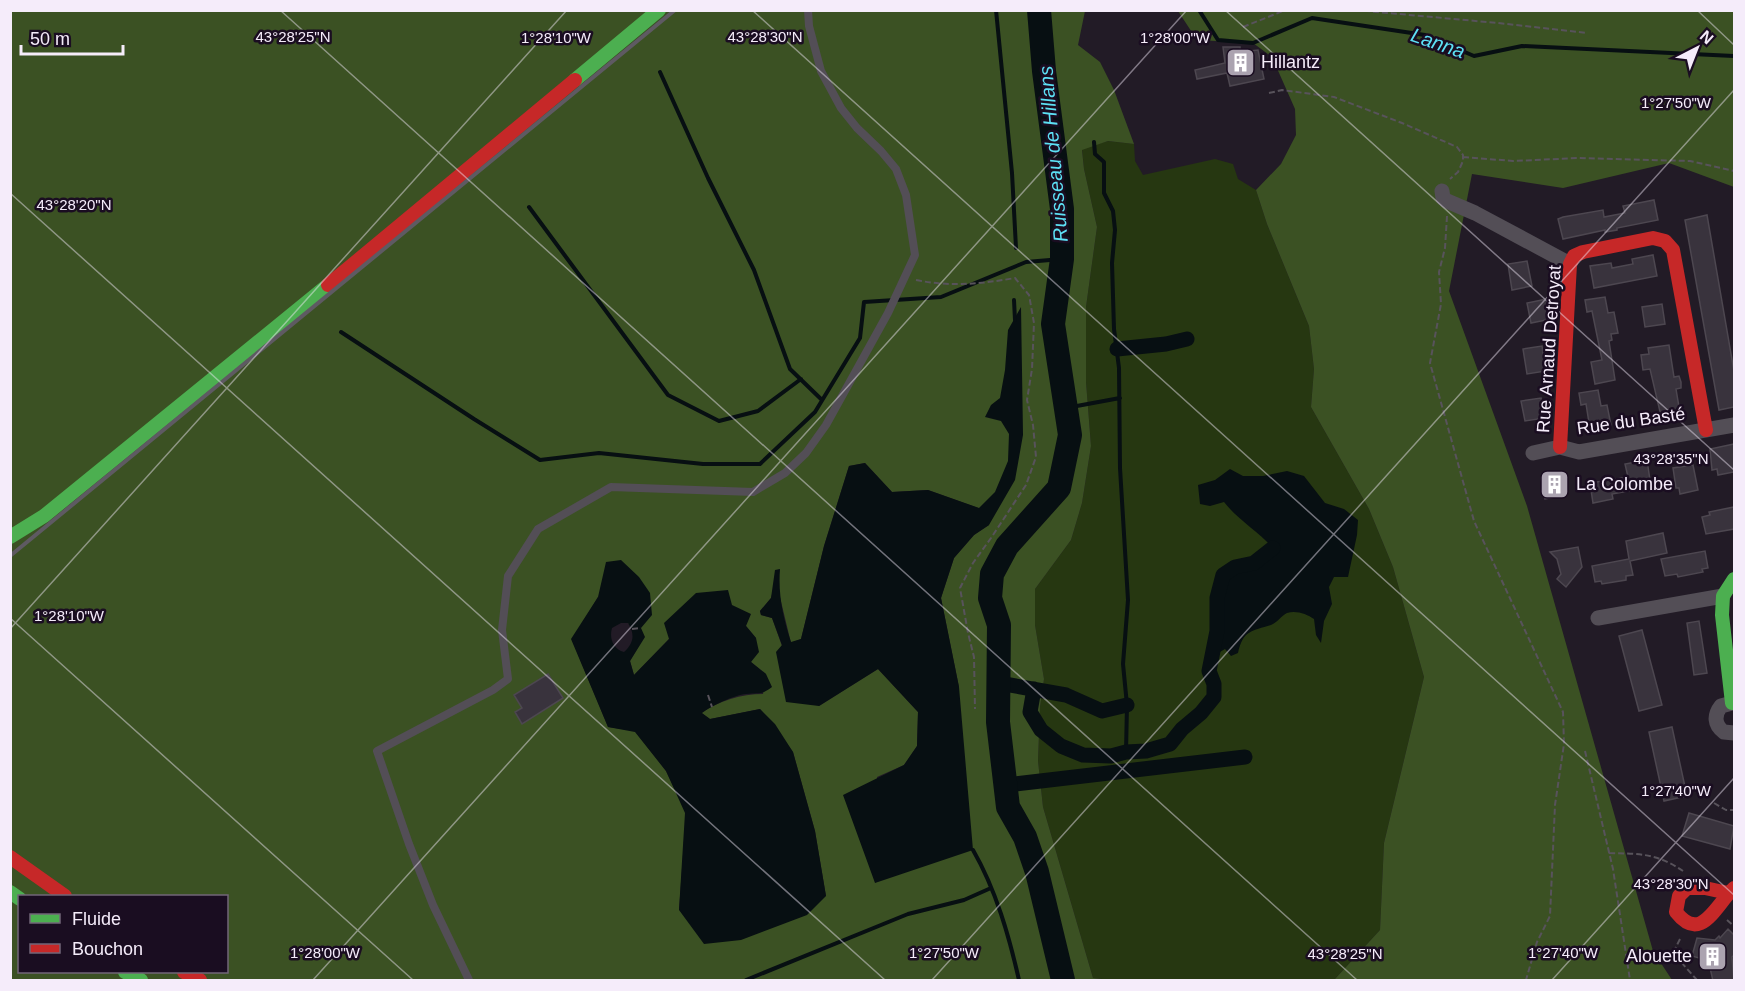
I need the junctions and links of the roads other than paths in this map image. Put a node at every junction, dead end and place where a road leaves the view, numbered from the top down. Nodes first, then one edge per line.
1 (659, 10) edge
2 (808, 10) edge
3 (1444, 196) road end
4 (1570, 264) junction
5 (1734, 425) edge
6 (1706, 430) junction
7 (1560, 447) junction
8 (1533, 453) dead end
9 (10, 537) edge
10 (1734, 579) edge
11 (1723, 596) junction
12 (1598, 618) dead end
13 (1733, 703) edge
14 (1734, 733) edge
15 (10, 856) edge
16 (1731, 890) edge
17 (62, 895) edge
18 (127, 973) edge
19 (186, 973) edge
20 (141, 981) edge
21 (200, 981) edge
22 (469, 981) edge

1 - 9 main road
2 - 22 lane
3 - 4 street
4 - 6 main road, Rue Arnaud Detroyat
4 - 7 main road, Rue Arnaud Detroyat
5 - 6 street, Rue du Basté
6 - 7 street, Rue du Basté
7 - 8 street, Rue du Basté
10 - 11 main road
11 - 12 street
11 - 13 main road
13 - 14 street
15 - 17 main road
16 - 16 main road
18 - 20 main road
19 - 21 main road

